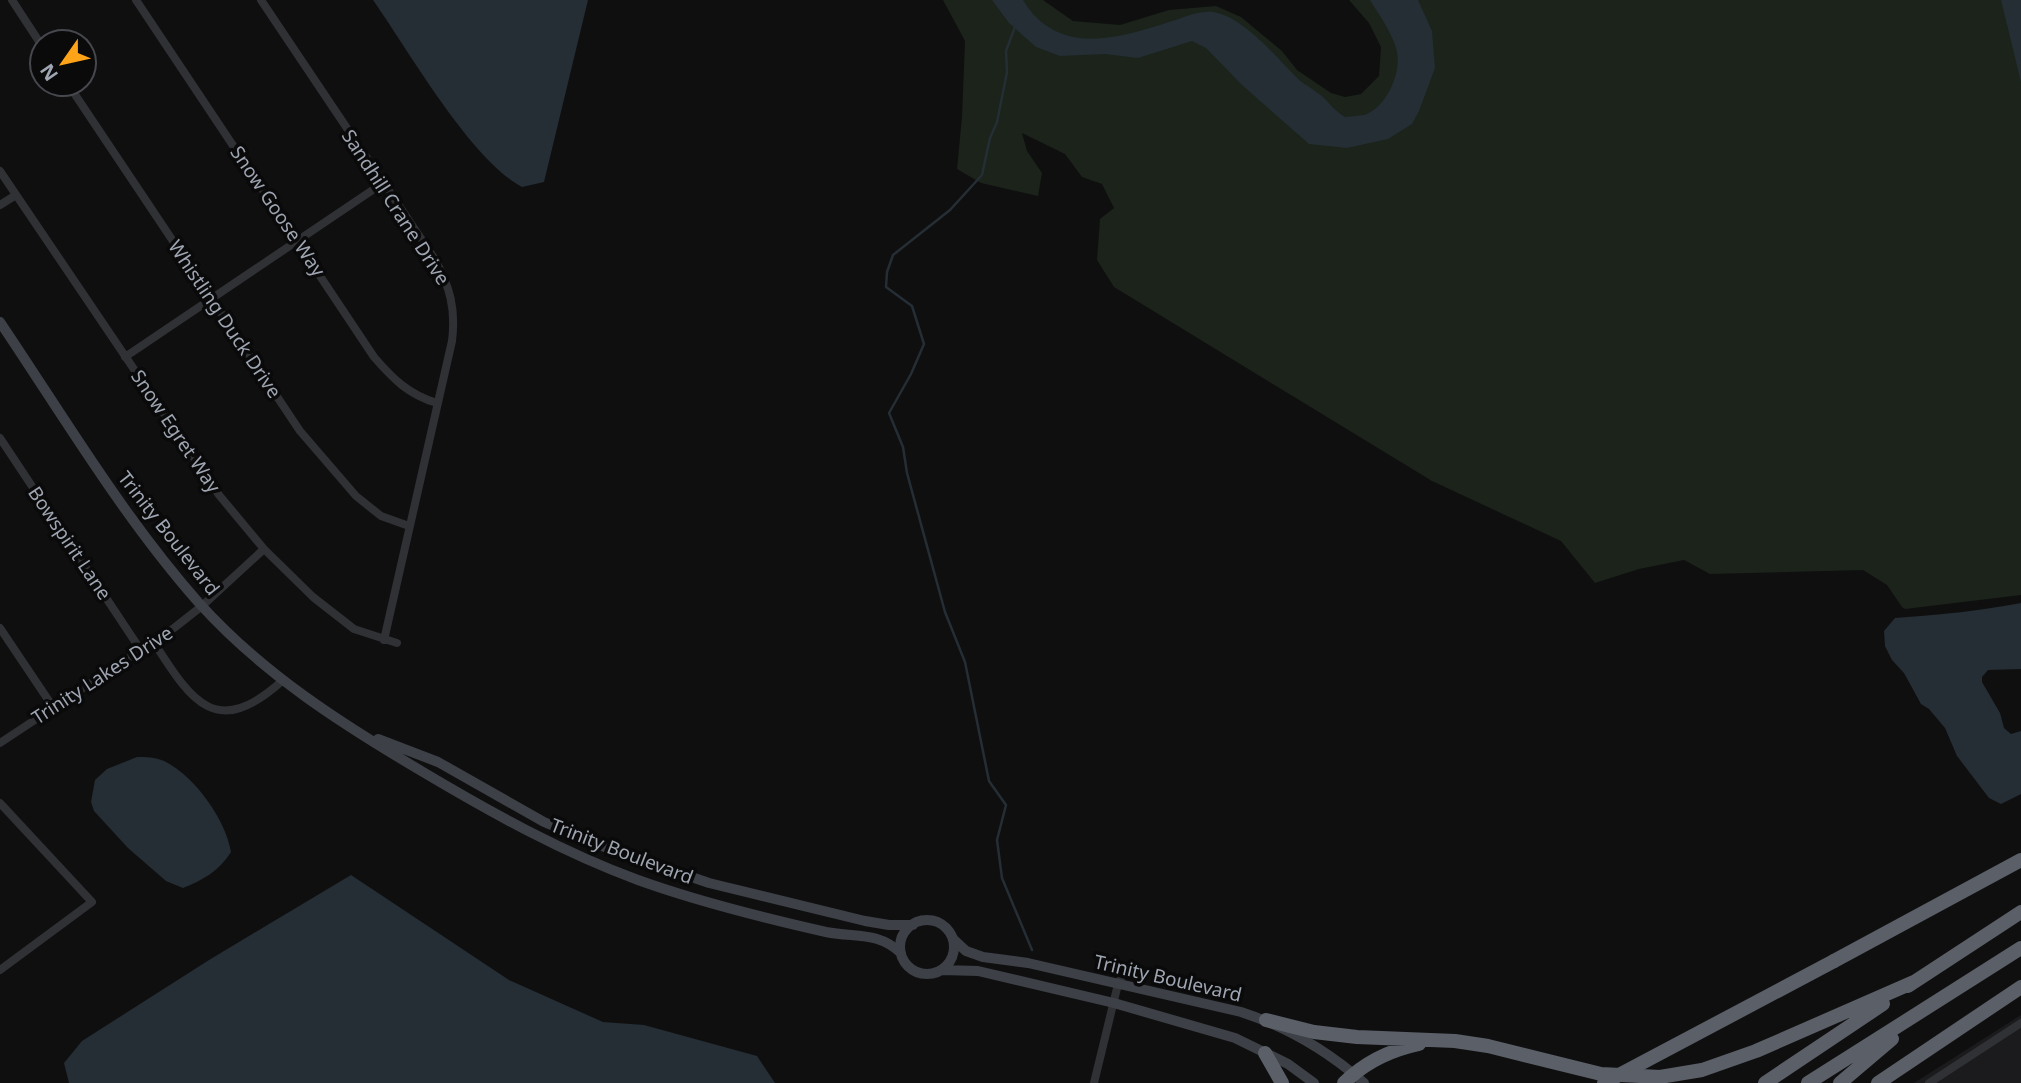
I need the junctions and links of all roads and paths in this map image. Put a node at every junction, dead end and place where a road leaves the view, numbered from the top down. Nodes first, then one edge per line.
1 (12, 0) edge
2 (136, 0) edge
3 (261, 0) edge
4 (30, 28) edge
5 (77, 98) edge
6 (0, 171) edge
7 (383, 183) junction
8 (16, 194) junction
9 (0, 205) edge
10 (298, 242) junction
11 (211, 299) junction
12 (0, 322) edge
13 (125, 357) junction
14 (437, 403) junction
15 (0, 438) edge
16 (409, 526) junction
17 (264, 549) junction
18 (202, 606) junction
19 (0, 628) edge
20 (384, 640) junction
21 (153, 641) junction
22 (397, 643) dead end
23 (141, 649) junction
24 (282, 681) junction
25 (52, 707) junction
26 (349, 729) junction
27 (0, 743) edge
28 (0, 803) edge
29 (2021, 860) edge
30 (2021, 912) edge
31 (913, 925) junction
32 (953, 939) junction
33 (2021, 948) edge
34 (901, 953) junction
35 (0, 957) edge
36 (3, 967) edge
37 (942, 970) junction
38 (1120, 979) junction
39 (1914, 982) junction
40 (2021, 987) edge
41 (1114, 1003) junction
42 (1930, 1006) junction
43 (1265, 1020) junction
44 (2021, 1023) edge
45 (1455, 1041) junction
46 (1265, 1053) junction
47 (1354, 1080) edge
48 (1094, 1083) edge
49 (1282, 1083) edge
50 (1314, 1083) edge
51 (1604, 1083) edge
52 (1765, 1083) edge
53 (1808, 1083) edge
54 (1840, 1083) edge
55 (1878, 1083) edge
56 (1929, 1083) edge

1 - 4 street
2 - 10 street, Snow Goose Way
3 - 7 street, Sandhill Crane Drive
5 - 11 street, Whistling Duck Drive
6 - 8 street, Snow Egret Way
7 - 10 street
7 - 14 street, Sandhill Crane Drive
8 - 9 street
8 - 13 street, Snow Egret Way
10 - 11 street
10 - 14 street, Snow Goose Way
11 - 13 street
11 - 16 street, Whistling Duck Drive
12 - 18 main road, Trinity Boulevard
13 - 17 street, Snow Egret Way
14 - 16 street, Sandhill Crane Drive
15 - 23 street, Bowspirit Lane
16 - 20 street, Sandhill Crane Drive
17 - 18 street, Trinity Lakes Drive
17 - 20 street, Snow Egret Way
18 - 21 street, Trinity Lakes Drive
18 - 24 main road, Trinity Boulevard
19 - 25 street
20 - 22 street, Snow Egret Way
21 - 23 street, Trinity Lakes Drive
21 - 24 street
23 - 25 street, Trinity Lakes Drive
24 - 26 main road, Trinity Boulevard
25 - 27 street, Trinity Lakes Drive
26 - 31 main road, Trinity Boulevard
26 - 34 main road, Trinity Boulevard
28 - 36 street
29 - 51 highway, bridge
30 - 39 highway
31 - 32 main road, Trinity Boulevard
31 - 34 main road
32 - 37 main road
32 - 38 main road, Trinity Boulevard
33 - 42 highway
34 - 37 main road, Trinity Boulevard
35 - 36 street
37 - 41 main road, Trinity Boulevard
38 - 41 street
38 - 43 main road, Trinity Boulevard
39 - 45 highway
39 - 52 highway
40 - 55 highway
41 - 46 main road, Trinity Boulevard
41 - 48 street
42 - 53 highway
42 - 54 highway
43 - 45 highway
43 - 47 main road, Trinity Boulevard
44 - 56 street
45 - 47 highway
46 - 49 highway
46 - 50 main road, Trinity Boulevard

